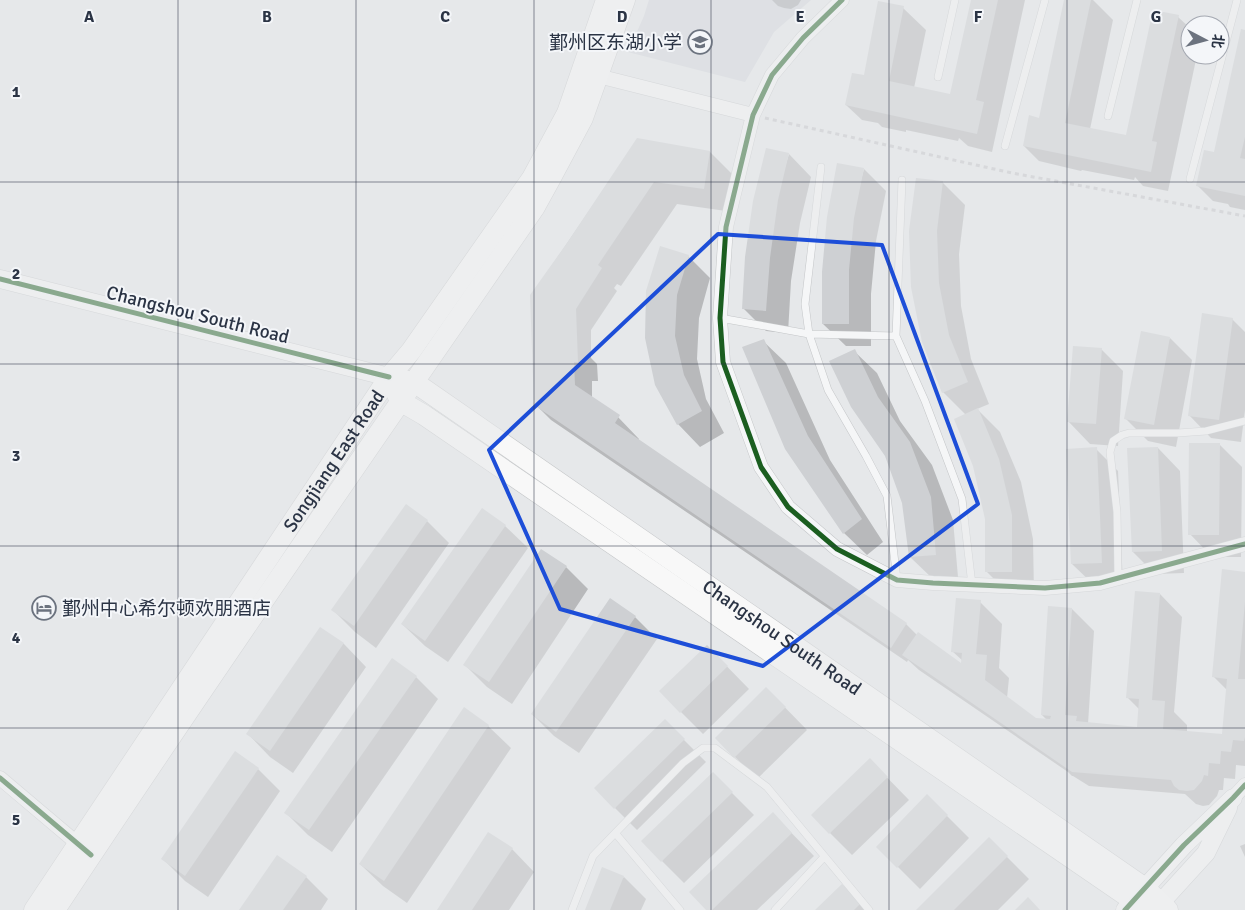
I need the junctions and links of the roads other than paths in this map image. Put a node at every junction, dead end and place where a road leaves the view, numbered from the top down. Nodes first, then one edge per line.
1 (606, 0) edge
2 (625, 0) edge
3 (842, 0) edge
4 (955, 0) edge
5 (1045, 0) edge
6 (1136, 0) edge
7 (1237, 0) edge
8 (598, 76) junction
9 (938, 76) dead end
10 (752, 115) junction
11 (1108, 116) dead end
12 (1005, 146) dead end
13 (821, 167) dead end
14 (1190, 179) dead end
15 (902, 180) dead end
16 (0, 279) edge
17 (720, 318) junction
18 (809, 334) junction
19 (896, 336) junction
20 (390, 378) junction
21 (414, 382) junction
22 (400, 401) junction
23 (1245, 421) edge
24 (1245, 544) edge
25 (1118, 578) junction
26 (897, 580) junction
27 (972, 585) junction
28 (0, 778) edge
29 (1245, 785) edge
30 (1233, 798) junction
31 (616, 834) junction
32 (84, 849) junction
33 (824, 856) junction
34 (1147, 905) edge
35 (34, 910) edge
36 (55, 910) edge
37 (572, 910) edge
38 (680, 910) edge
39 (775, 910) edge
40 (869, 910) edge

1 - 20 main road, Songjiang East Road
2 - 8 main road, Songjiang East Road
3 - 10 street
4 - 9 lane
5 - 12 lane
6 - 11 lane
7 - 14 lane
8 - 10 street
8 - 21 main road, Songjiang East Road
10 - 17 street
13 - 18 lane
15 - 19 lane
16 - 20 street, Changshou South Road
17 - 18 lane
17 - 26 street
18 - 19 lane
18 - 26 lane
19 - 27 lane
20 - 21 main road, Changshou South Road
20 - 22 main road
20 - 32 main road, Songjiang East Road
21 - 22 main road, Songjiang East Road
21 - 34 main road, Changshou South Road
22 - 32 main road, Songjiang East Road
22 - 34 main road, Changshou South Road
23 - 25 lane
24 - 25 street
25 - 27 street
26 - 27 street
28 - 32 street
29 - 30 street
30 - 34 street
30 - 34 street
31 - 33 lane
31 - 37 lane
31 - 38 lane
32 - 35 main road, Songjiang East Road
32 - 36 main road, Songjiang East Road
33 - 39 lane
33 - 40 lane

